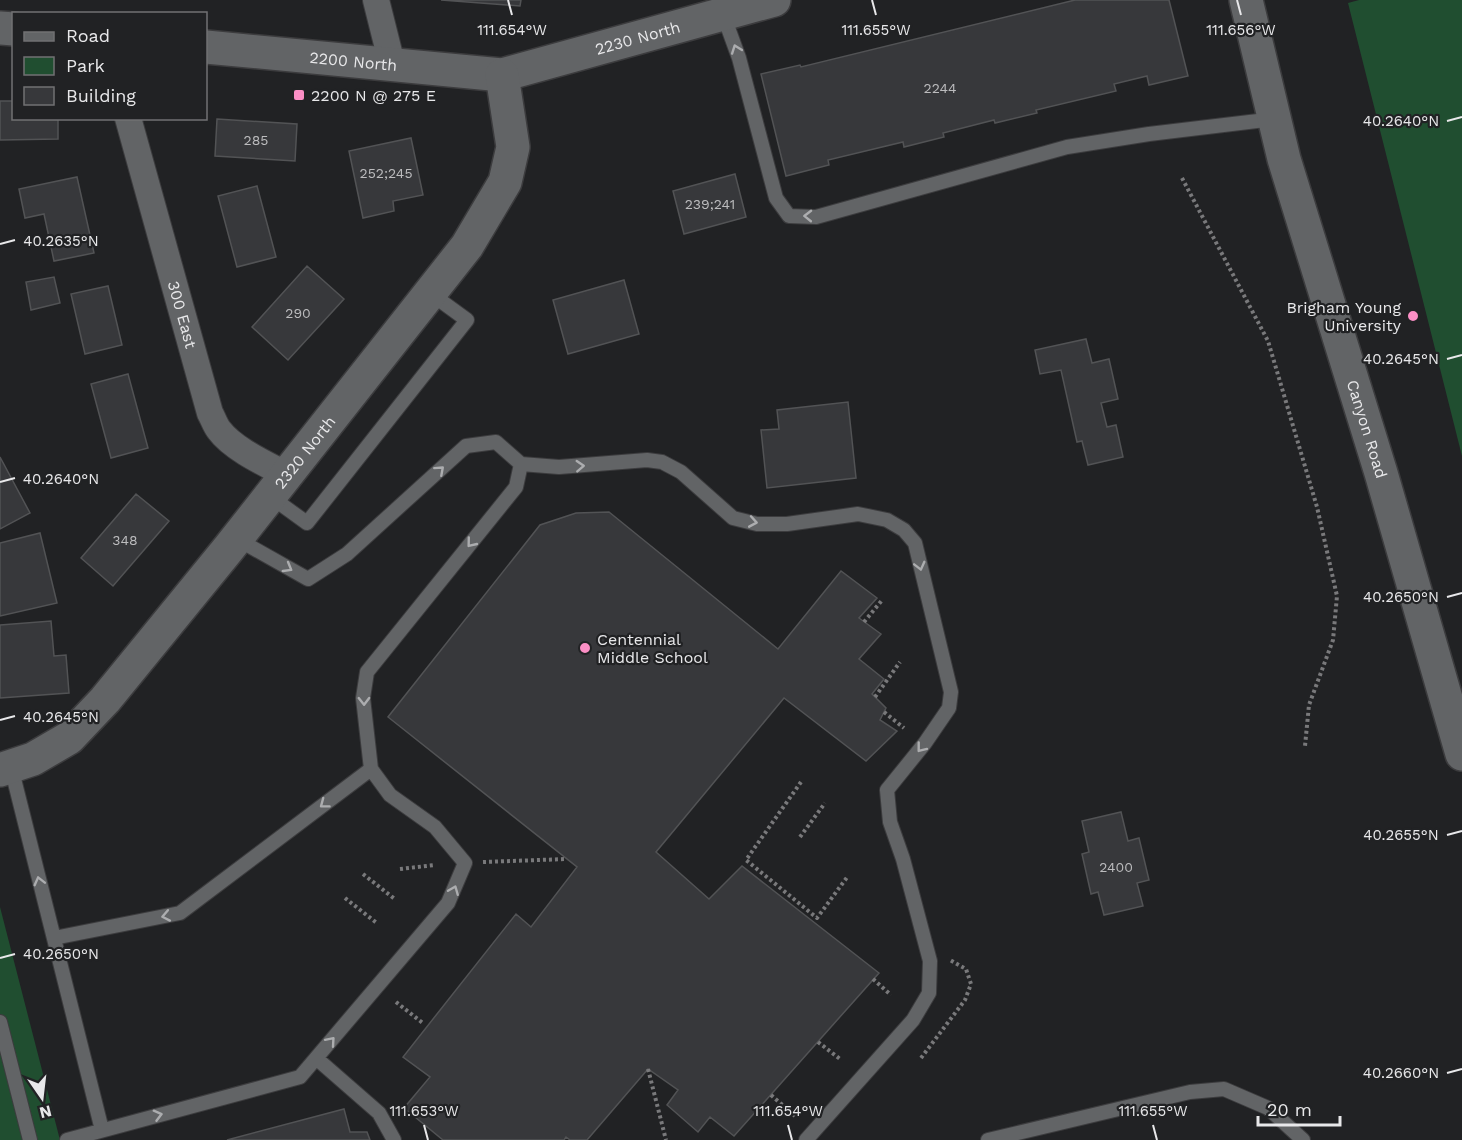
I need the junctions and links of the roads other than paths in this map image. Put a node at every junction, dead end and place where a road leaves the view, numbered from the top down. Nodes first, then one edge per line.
1 (376, 0) edge
2 (774, 0) edge
3 (1246, 0) edge
4 (723, 14) junction
5 (207, 47) edge
6 (392, 64) junction
7 (502, 75) junction
8 (1274, 119) junction
9 (129, 120) edge
10 (430, 293) junction
11 (521, 464) junction
12 (279, 486) junction
13 (237, 539) junction
14 (1462, 754) edge
15 (5, 769) edge
16 (371, 769) junction
17 (54, 938) junction
18 (0, 1022) edge
19 (316, 1058) junction
20 (102, 1130) junction
21 (86, 1137) edge
22 (30, 1140) edge
23 (67, 1140) edge
24 (394, 1140) edge
25 (806, 1140) edge
26 (988, 1140) edge
27 (1303, 1140) edge

1 - 6 street
2 - 4 main road, 2230 North
3 - 8 main road, Canyon Road
4 - 7 main road, 2230 North
8 -> 4 lane
5 - 6 main road, 2200 North
6 - 7 main road, 2200 North
7 - 10 main road, 2320 North
8 - 14 main road, Canyon Road
9 - 12 street, 300 East
10 - 12 main road, 2320 North
10 - 12 lane
13 -> 11 lane
11 -> 16 lane
11 -> 25 lane
12 - 13 main road, 2320 North
13 - 15 main road, 2320 North
17 -> 15 lane
16 -> 17 lane
19 -> 16 lane
17 - 20 lane
18 - 22 lane
20 -> 19 lane
19 - 24 lane
20 - 21 lane
21 - 23 lane
26 - 27 lane

